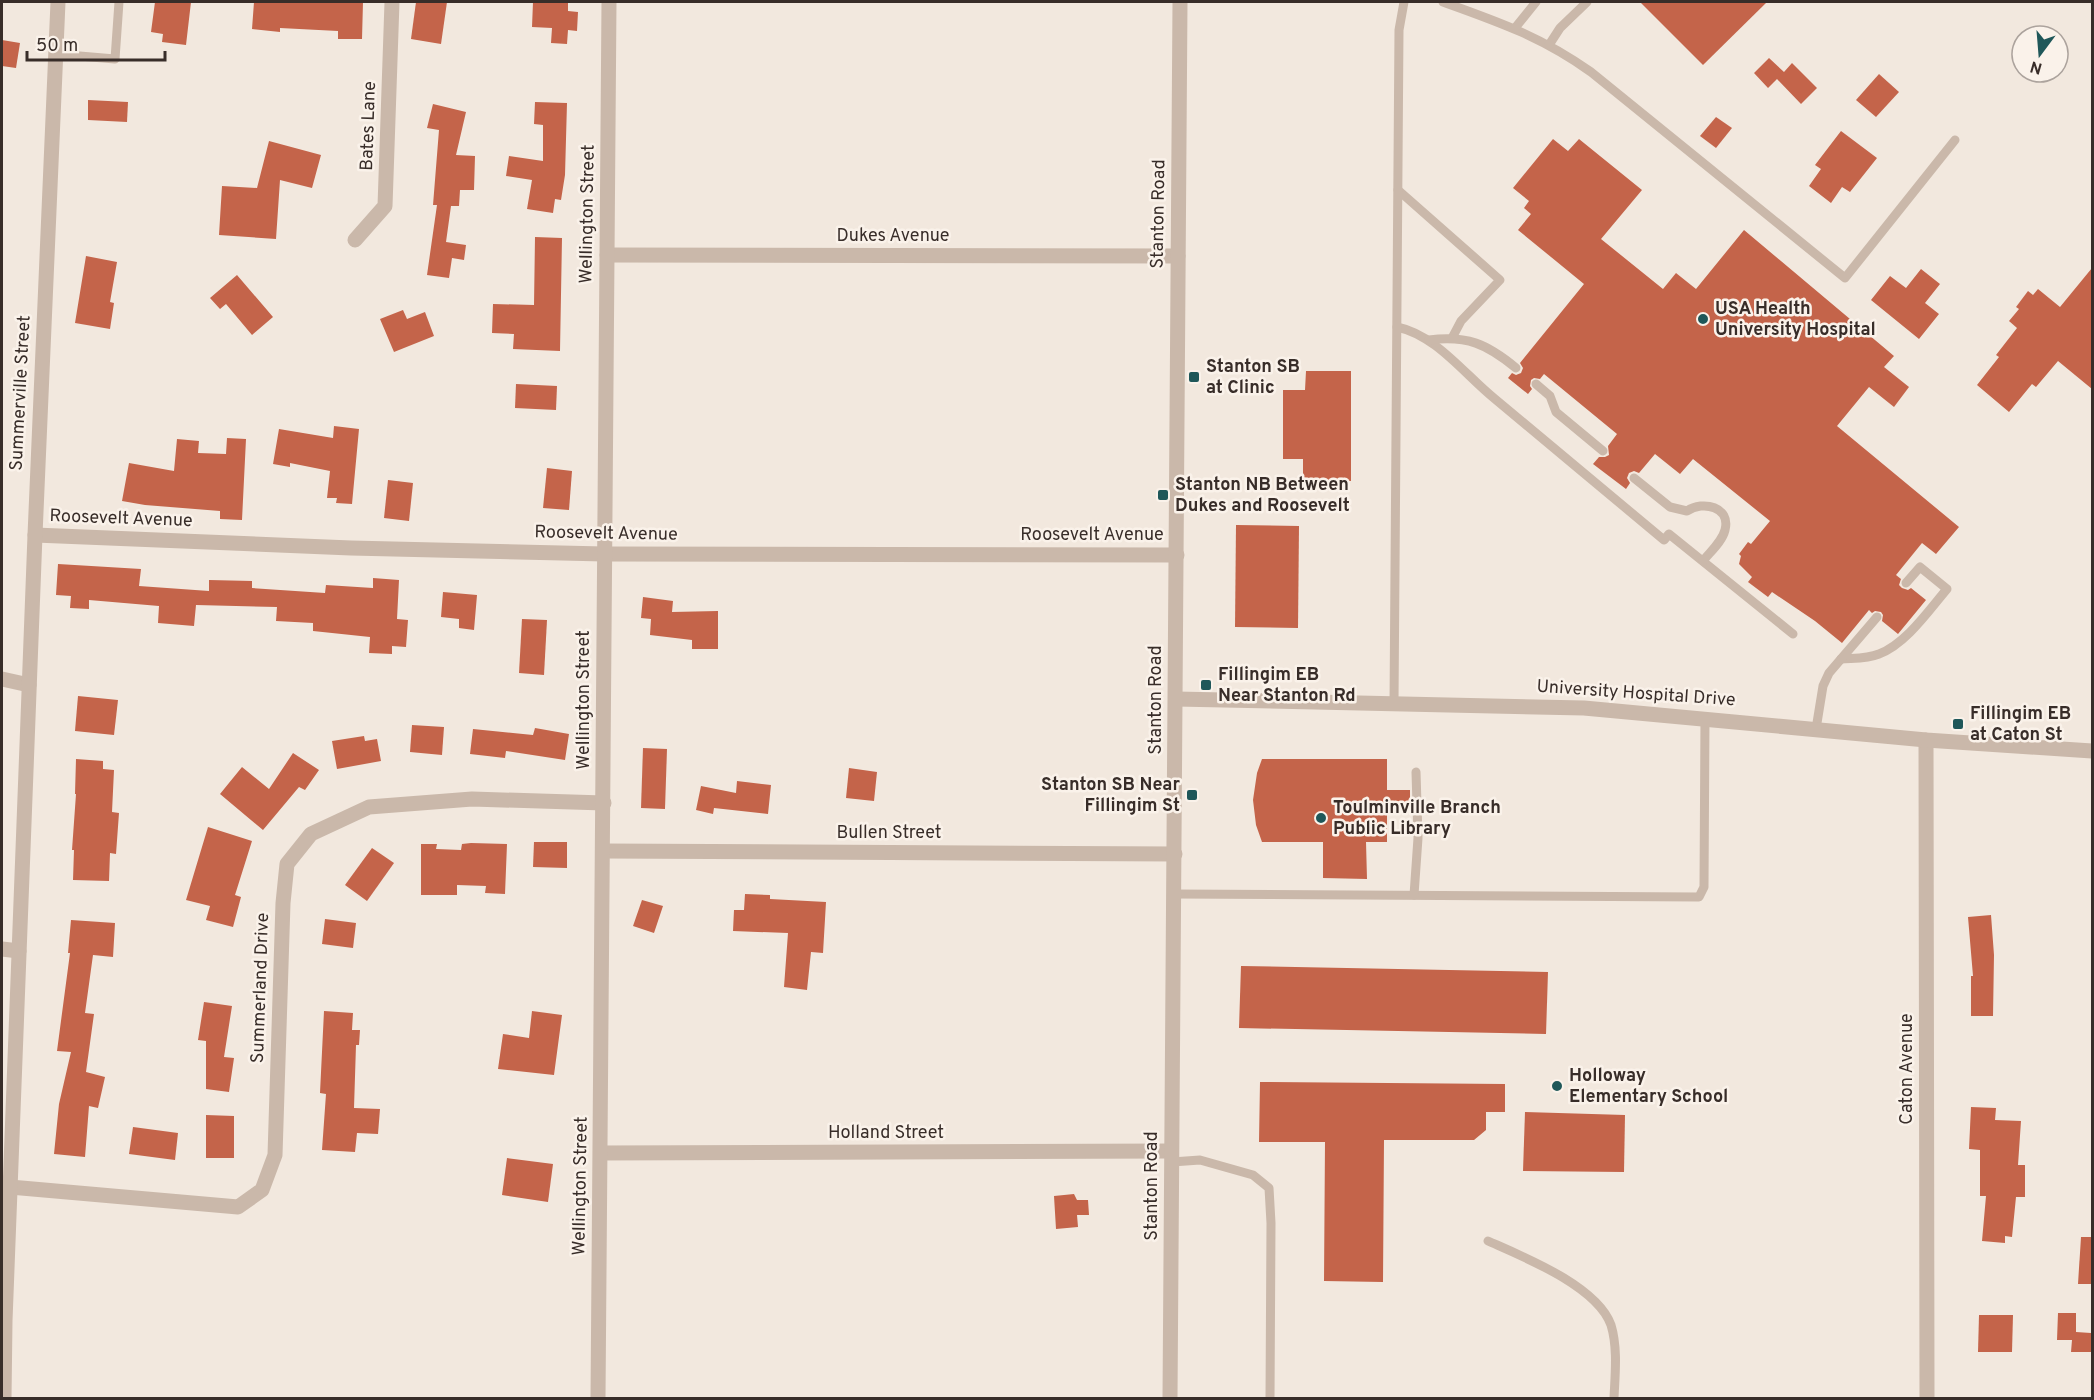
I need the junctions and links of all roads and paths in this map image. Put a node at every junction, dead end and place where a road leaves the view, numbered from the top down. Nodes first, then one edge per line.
1 (58, 2) edge
2 (119, 2) edge
3 (392, 2) edge
4 (609, 2) edge
5 (1180, 2) edge
6 (1404, 2) edge
7 (1443, 2) edge
8 (1536, 2) edge
9 (1587, 2) edge
10 (1515, 28) junction
11 (1549, 45) junction
12 (56, 54) junction
13 (1955, 140) dead end
14 (1398, 190) junction
15 (355, 240) dead end
16 (607, 255) junction
17 (1178, 256) junction
18 (1397, 327) junction
19 (1452, 338) junction
20 (1429, 340) junction
21 (1516, 368) dead end
22 (1536, 384) dead end
23 (1604, 451) dead end
24 (1634, 478) dead end
25 (35, 535) junction
26 (604, 554) junction
27 (1177, 555) junction
28 (1703, 561) junction
29 (1906, 583) dead end
30 (1877, 617) dead end
31 (1793, 634) dead end
32 (1841, 659) junction
33 (2, 679) edge
34 (29, 685) junction
35 (1176, 699) junction
36 (1394, 704) junction
37 (1705, 718) junction
38 (1816, 729) junction
39 (1926, 740) junction
40 (2092, 751) edge
41 (1416, 772) dead end
42 (604, 804) junction
43 (604, 851) junction
44 (1175, 854) junction
45 (1174, 894) junction
46 (1414, 896) junction
47 (2, 949) edge
48 (19, 951) junction
49 (601, 1153) junction
50 (1171, 1157) junction
51 (10, 1187) junction
52 (1488, 1241) dead end
53 (3, 1320) edge
54 (4, 1398) edge
55 (598, 1398) edge
56 (1170, 1398) edge
57 (1270, 1398) edge
58 (1614, 1398) edge
59 (1927, 1398) edge

1 - 12 street, Summerville Street
2 - 12 lane
3 - 15 street, Bates Lane
4 - 16 street, Wellington Street
5 - 17 street, Stanton Road
6 - 14 lane
7 - 10 lane
8 - 10 lane
9 - 11 lane
10 - 11 lane
11 - 13 lane
12 - 25 street, Summerville Street
14 - 18 lane
14 - 19 lane
16 - 17 street, Dukes Avenue
16 - 26 street, Wellington Street
17 - 27 street, Stanton Road
18 - 20 lane
18 - 36 lane
19 - 20 lane
19 - 21 lane
20 - 28 lane
22 - 23 lane
24 - 28 lane
25 - 26 street, Roosevelt Avenue
25 - 34 street, Summerville Street
26 - 27 street, Roosevelt Avenue
26 - 42 street, Wellington Street
27 - 35 street, Stanton Road
28 - 31 lane
29 - 32 lane
30 - 32 lane
32 - 38 lane
33 - 34 street
34 - 48 street, Summerville Street
35 - 36 street, University Hospital Drive
35 - 44 street, Stanton Road
36 - 37 street, University Hospital Drive
37 - 38 street, University Hospital Drive
37 - 46 lane
38 - 39 street, University Hospital Drive
39 - 40 street, University Hospital Drive
39 - 59 street, Caton Avenue
41 - 46 lane
42 - 43 street, Wellington Street
42 - 51 street, Summerland Drive
43 - 44 street, Bullen Street
43 - 49 street, Wellington Street
44 - 45 street, Stanton Road
45 - 46 lane
45 - 50 street, Stanton Road
47 - 48 street
48 - 51 street, Summerville Street
49 - 50 street, Holland Street
49 - 55 street, Wellington Street
50 - 56 street, Stanton Road
50 - 57 lane
51 - 53 street, Summerville Street
52 - 58 lane
53 - 54 street, Summerville Street

